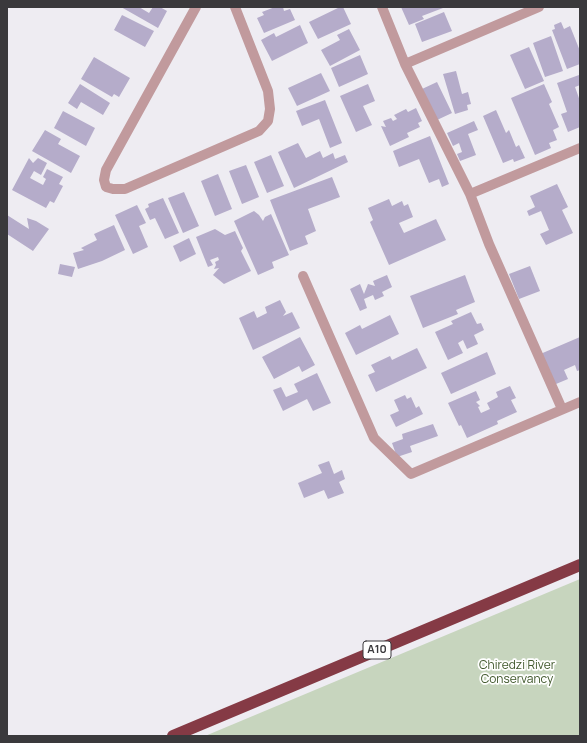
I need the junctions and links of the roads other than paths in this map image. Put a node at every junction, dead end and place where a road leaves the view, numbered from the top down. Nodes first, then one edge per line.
1 (196, 7) edge
2 (234, 7) edge
3 (382, 7) edge
4 (539, 7) edge
5 (405, 64) junction
6 (580, 148) edge
7 (470, 194) junction
8 (303, 276) dead end
9 (580, 402) edge
10 (562, 409) junction
11 (580, 565) edge
12 (173, 736) edge

1 - 2 street
3 - 5 street
4 - 5 street
5 - 7 street
6 - 7 street
7 - 10 street
8 - 10 street
9 - 10 street
11 - 12 highway, A10

